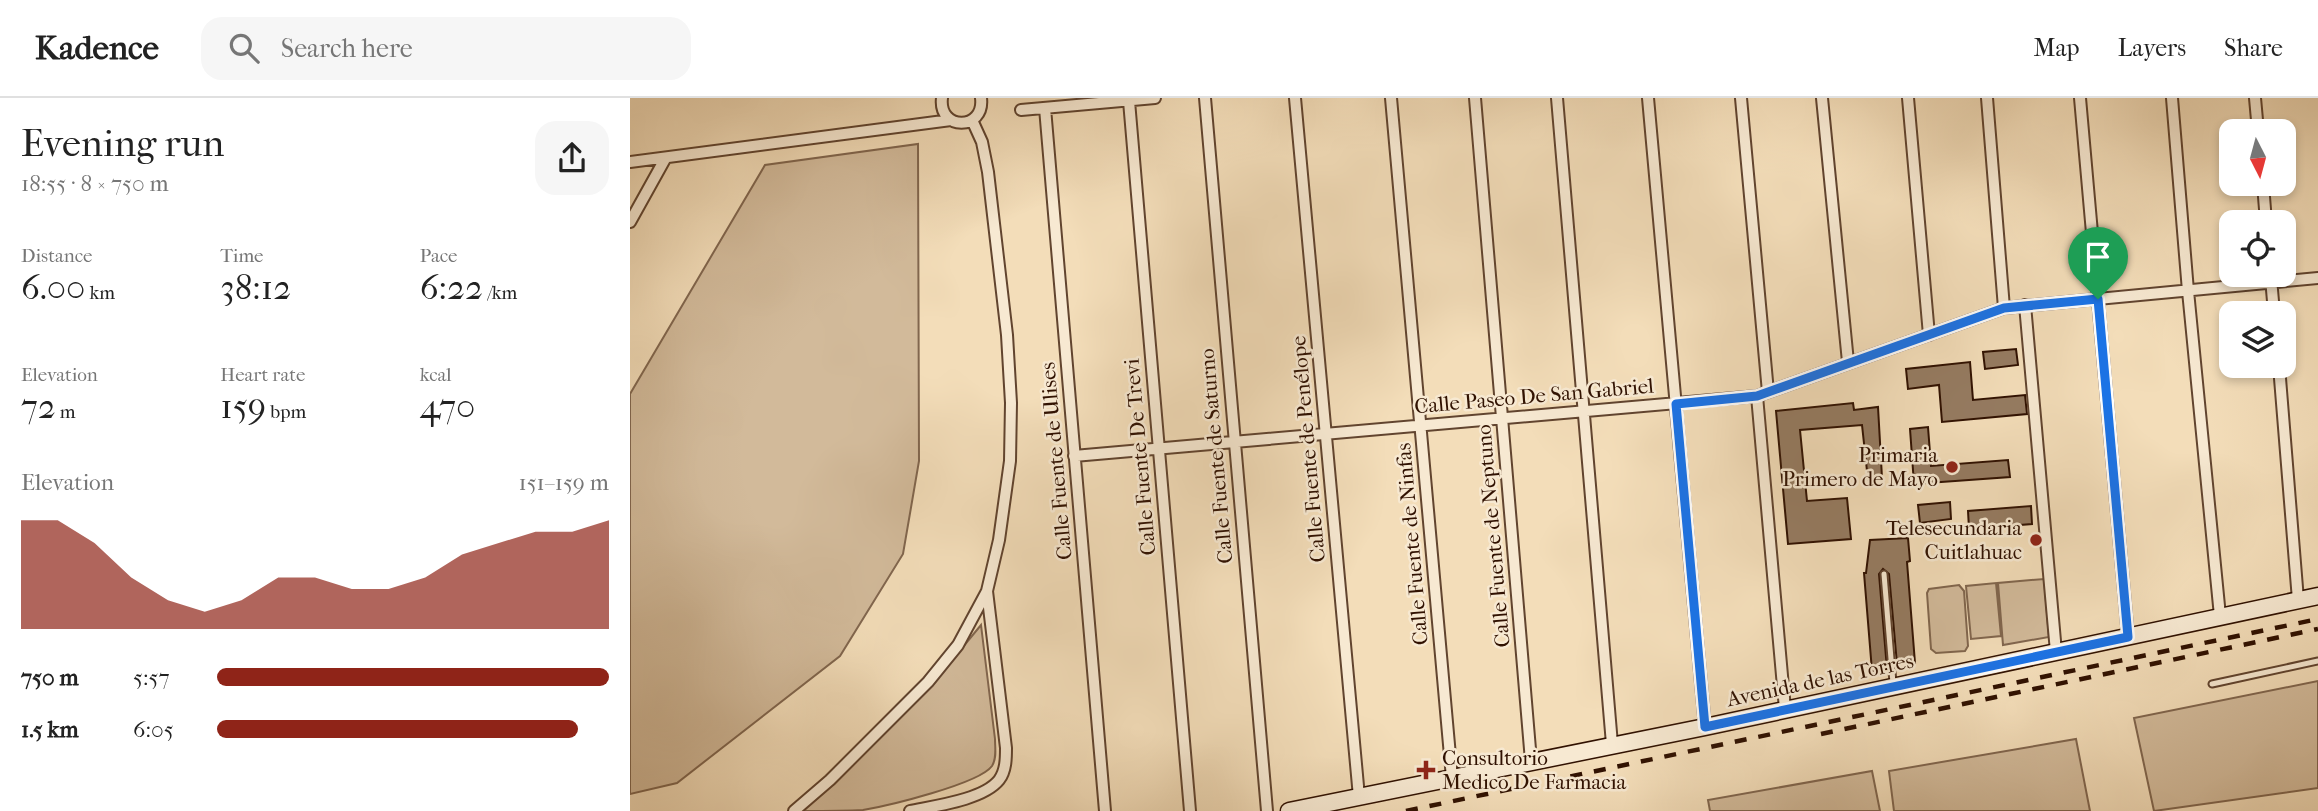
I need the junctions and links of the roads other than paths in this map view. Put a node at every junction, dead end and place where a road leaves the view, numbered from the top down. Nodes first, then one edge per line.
1 (942, 98) edge
2 (981, 98) edge
3 (1156, 98) edge
4 (1205, 98) edge
5 (1295, 98) edge
6 (1391, 98) edge
7 (1475, 98) edge
8 (1557, 98) edge
9 (1648, 98) edge
10 (1741, 98) edge
11 (1822, 98) edge
12 (1908, 98) edge
13 (1987, 98) edge
14 (2080, 98) edge
15 (2172, 98) edge
16 (2255, 98) edge
17 (1129, 101) junction
18 (1045, 108) junction
19 (1021, 110) dead end
20 (2257, 119) edge
21 (951, 120) junction
22 (972, 120) junction
23 (665, 159) junction
24 (630, 162) edge
25 (630, 222) edge
26 (2296, 278) edge
27 (2318, 278) edge
28 (2219, 286) edge
29 (2188, 291) junction
30 (2098, 299) junction
31 (2025, 305) junction
32 (2004, 308) junction
33 (1929, 335) junction
34 (1848, 362) junction
35 (2280, 378) edge
36 (1768, 392) junction
37 (1757, 396) junction
38 (1676, 404) junction
39 (1585, 411) junction
40 (1503, 417) junction
41 (1421, 424) junction
42 (1326, 433) junction
43 (1234, 440) junction
44 (1158, 448) junction
45 (1074, 456) junction
46 (1884, 574) dead end
47 (987, 591) junction
48 (2318, 596) edge
49 (2298, 600) junction
50 (2220, 616) junction
51 (2128, 637) junction
52 (2056, 652) junction
53 (2318, 661) edge
54 (2212, 684) dead end
55 (1894, 686) junction
56 (1785, 709) junction
57 (1705, 727) junction
58 (1612, 744) junction
59 (1531, 761) junction
60 (1452, 778) junction
61 (1361, 804) edge
62 (794, 811) edge
63 (910, 811) edge
64 (1105, 811) edge
65 (1190, 811) edge
66 (1267, 811) edge
67 (1289, 811) edge

1 - 21 street
2 - 22 street
3 - 17 street
4 - 43 street, Calle Fuente de Saturno
5 - 42 street, Calle Fuente de Penélope
6 - 41 street, Calle Fuente de Ninfas
7 - 40 street, Calle Fuente de Neptuno
8 - 39 street
9 - 38 street
10 - 36 street
11 - 34 street
12 - 33 street
13 - 32 street
14 - 30 street
15 - 29 street
16 - 20 street
17 - 18 street
17 - 44 street, Calle Fuente De Trevi
18 - 19 street
18 - 45 street, Calle Fuente de Ulises
21 - 22 street
21 - 23 street
22 - 47 street
23 - 24 street
23 - 25 street
26 - 27 street, Calle Paseo De San Gabriel
28 - 29 street, Calle Paseo De San Gabriel
29 - 30 street, Calle Paseo De San Gabriel
29 - 50 street
30 - 31 street, Calle Paseo De San Gabriel
30 - 51 street
31 - 32 street, Calle Paseo De San Gabriel
31 - 52 street
32 - 33 street, Calle Paseo De San Gabriel
33 - 34 street, Calle Paseo De San Gabriel
34 - 36 street, Calle Paseo De San Gabriel
35 - 49 street
36 - 37 street, Calle Paseo De San Gabriel
37 - 38 street, Calle Paseo De San Gabriel
37 - 56 street
38 - 39 street, Calle Paseo De San Gabriel
38 - 57 street
39 - 40 street, Calle Paseo De San Gabriel
39 - 58 street
40 - 41 street, Calle Paseo De San Gabriel
40 - 59 street, Calle Fuente de Neptuno
41 - 42 street, Calle Paseo De San Gabriel
41 - 60 street, Calle Fuente de Ninfas
42 - 43 street, Calle Paseo De San Gabriel
42 - 61 street, Calle Fuente de Penélope
43 - 44 street, Calle Paseo De San Gabriel
43 - 66 street, Calle Fuente de Saturno
44 - 45 street, Calle Paseo De San Gabriel
44 - 65 street, Calle Fuente De Trevi
45 - 64 street, Calle Fuente de Ulises
46 - 55 lane
47 - 62 street
47 - 63 street
48 - 49 main road, Avenida de las Torres
49 - 50 main road, Avenida de las Torres
50 - 51 main road, Avenida de las Torres
51 - 52 main road, Avenida de las Torres
52 - 55 main road, Avenida de las Torres
53 - 54 lane
55 - 56 main road, Avenida de las Torres
56 - 57 main road, Avenida de las Torres
57 - 58 main road, Avenida de las Torres
58 - 59 main road, Avenida de las Torres
59 - 60 main road, Avenida de las Torres
60 - 61 main road, Avenida de las Torres
61 - 67 main road, Avenida de las Torres

